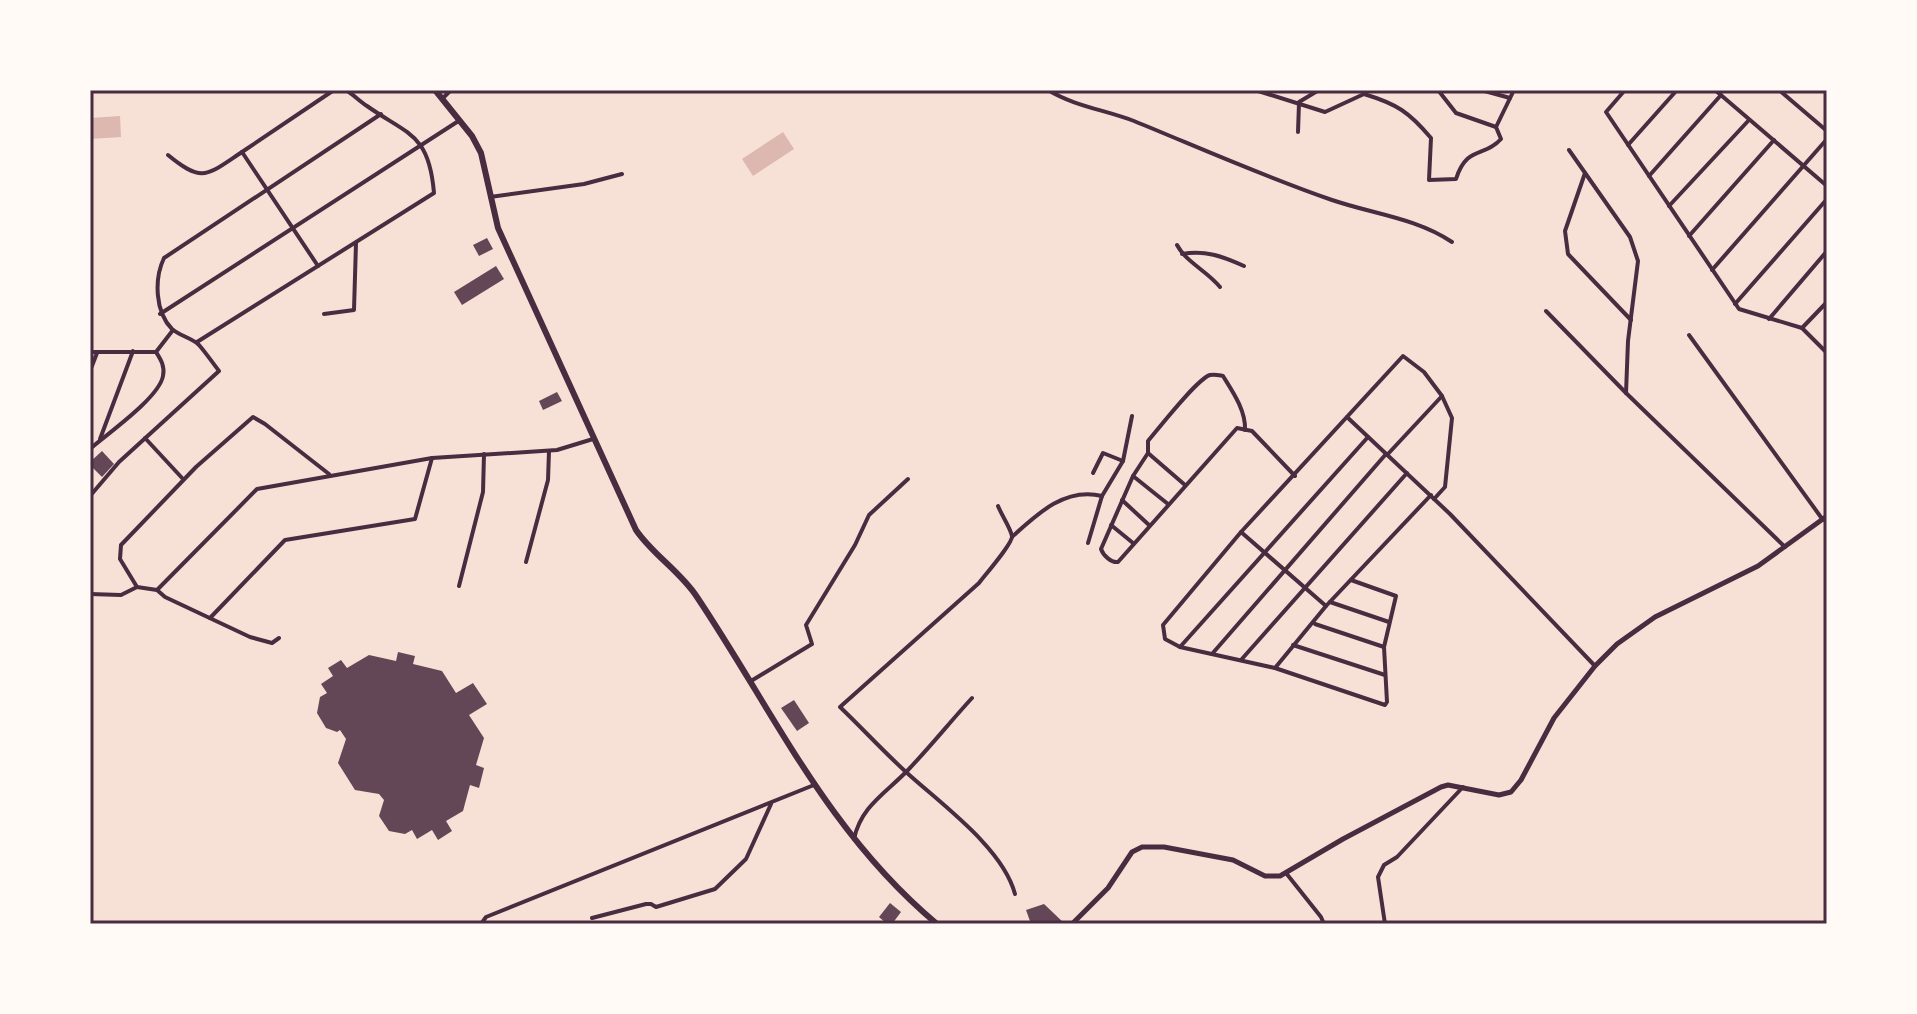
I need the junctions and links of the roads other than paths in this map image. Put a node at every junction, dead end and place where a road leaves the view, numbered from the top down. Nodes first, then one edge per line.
1 (334, 90) edge
2 (346, 90) edge
3 (435, 90) edge
4 (451, 90) edge
5 (1048, 90) edge
6 (1255, 90) edge
7 (1319, 90) edge
8 (1438, 90) edge
9 (1481, 90) edge
10 (1514, 90) edge
11 (1625, 90) edge
12 (1677, 90) edge
13 (1715, 90) edge
14 (1779, 90) edge
15 (1721, 95) junction
16 (1510, 98) junction
17 (442, 99) junction
18 (1299, 102) junction
19 (381, 114) junction
20 (460, 120) junction
21 (1749, 120) junction
22 (1496, 127) junction
23 (1827, 131) edge
24 (1298, 132) dead end
25 (1827, 139) edge
26 (1774, 140) junction
27 (420, 145) junction
28 (1628, 145) junction
29 (1569, 150) dead end
30 (242, 152) junction
31 (168, 155) dead end
32 (1803, 166) junction
33 (1585, 173) junction
34 (622, 174) dead end
35 (1649, 176) junction
36 (1827, 186) edge
37 (267, 189) junction
38 (489, 197) junction
39 (1827, 199) edge
40 (1669, 206) junction
41 (294, 228) junction
42 (1689, 236) junction
43 (1452, 242) dead end
44 (356, 243) junction
45 (1177, 245) dead end
46 (1827, 251) edge
47 (1182, 254) junction
48 (318, 266) junction
49 (1244, 266) dead end
50 (1712, 270) junction
51 (1220, 287) dead end
52 (1827, 302) edge
53 (1735, 304) junction
54 (1546, 311) dead end
55 (160, 314) junction
56 (324, 314) dead end
57 (1769, 319) junction
58 (1631, 320) junction
59 (1802, 328) junction
60 (173, 330) junction
61 (1689, 335) dead end
62 (197, 342) junction
63 (133, 351) junction
64 (90, 352) edge
65 (156, 352) junction
66 (97, 353) junction
67 (1827, 353) edge
68 (90, 371) edge
69 (1626, 393) junction
70 (1442, 396) junction
71 (1132, 416) dead end
72 (1347, 417) junction
73 (1245, 430) junction
74 (1368, 437) junction
75 (145, 438) junction
76 (593, 439) junction
77 (99, 441) junction
78 (90, 449) edge
79 (549, 451) junction
80 (1148, 453) junction
81 (484, 454) junction
82 (1387, 454) junction
83 (432, 458) junction
84 (1123, 461) junction
85 (1093, 473) dead end
86 (1407, 473) junction
87 (330, 474) junction
88 (1133, 476) junction
89 (1295, 476) junction
90 (183, 479) junction
91 (908, 479) dead end
92 (1185, 485) junction
93 (90, 496) edge
94 (1102, 496) junction
95 (1432, 497) junction
96 (1122, 500) junction
97 (1168, 504) junction
98 (998, 506) dead end
99 (1825, 518) edge
100 (1111, 525) junction
101 (1149, 525) junction
102 (1241, 532) junction
103 (1012, 537) junction
104 (1088, 543) dead end
105 (1133, 543) junction
106 (1785, 547) junction
107 (1264, 552) junction
108 (526, 562) dead end
109 (1285, 571) junction
110 (1351, 580) junction
111 (459, 586) dead end
112 (137, 587) junction
113 (1305, 588) junction
114 (157, 590) junction
115 (90, 594) edge
116 (1328, 604) junction
117 (210, 618) junction
118 (1389, 622) junction
119 (1313, 623) junction
120 (279, 638) dead end
121 (1293, 645) junction
122 (1180, 647) junction
123 (1384, 647) junction
124 (1211, 654) junction
125 (1241, 661) junction
126 (1595, 666) junction
127 (1275, 668) junction
128 (1385, 675) junction
129 (749, 682) junction
130 (972, 698) dead end
131 (906, 772) junction
132 (814, 785) junction
133 (1463, 787) junction
134 (772, 802) junction
135 (854, 839) junction
136 (1286, 873) junction
137 (1015, 894) dead end
138 (592, 918) dead end
139 (481, 924) edge
140 (937, 924) edge
141 (1072, 924) edge
142 (1324, 924) edge
143 (1385, 924) edge

1 - 30 street
2 - 19 street
3 - 17 main road
4 - 17 street
5 - 43 street
6 - 18 street
7 - 18 street
8 - 22 street
9 - 16 street
10 - 16 street
11 - 28 street
12 - 28 street
13 - 15 street
14 - 23 street
15 - 21 street
15 - 35 street
16 - 22 street
17 - 20 main road
18 - 22 street
18 - 24 street
19 - 27 street
19 - 37 street
20 - 27 street
20 - 38 main road
21 - 26 street
21 - 40 street
25 - 32 street
26 - 32 street
26 - 42 street
27 - 41 street
27 - 44 street
28 - 35 street
29 - 33 street
30 - 31 street
30 - 37 street
32 - 36 street
32 - 50 street
33 - 58 street
33 - 58 street
34 - 38 street
35 - 40 street
37 - 41 street
37 - 55 street
38 - 76 main road
39 - 53 street
40 - 42 street
41 - 48 street
41 - 55 street
42 - 50 street
44 - 48 street
44 - 56 street
45 - 47 street
46 - 57 street
47 - 49 street
47 - 51 street
48 - 62 street
50 - 53 street
52 - 59 street
53 - 57 street
54 - 69 street
55 - 60 street
57 - 59 street
58 - 69 street
59 - 67 street
60 - 62 street
60 - 65 street
61 - 99 street
62 - 75 street
63 - 65 street
63 - 66 street
63 - 77 street
64 - 66 street
65 - 77 street
66 - 68 street
69 - 106 street
70 - 72 street
70 - 82 street
70 - 95 street
71 - 84 street
72 - 74 street
72 - 89 street
73 - 80 street
73 - 89 street
73 - 92 street
74 - 82 street
74 - 107 street
75 - 90 street
75 - 93 street
76 - 79 street
76 - 129 main road
77 - 78 street
79 - 81 street
79 - 108 street
80 - 88 street
80 - 92 street
81 - 83 street
81 - 111 street
82 - 86 street
82 - 109 street
83 - 87 street
83 - 117 street
84 - 85 street
84 - 94 street
86 - 95 street
86 - 113 street
87 - 90 street
87 - 114 street
88 - 96 street
88 - 97 street
89 - 102 street
90 - 112 street
91 - 129 street
92 - 97 street
94 - 103 street
94 - 104 street
95 - 110 street
95 - 126 street
96 - 100 street
96 - 101 street
97 - 101 street
98 - 103 street
99 - 106 street
100 - 105 street
100 - 105 street
101 - 105 street
102 - 107 street
102 - 122 street
103 - 131 street
106 - 126 street
107 - 109 street
107 - 122 street
109 - 113 street
109 - 124 street
110 - 116 street
110 - 118 street
112 - 114 street
112 - 115 street
113 - 116 street
113 - 125 street
114 - 117 street
116 - 118 street
116 - 119 street
117 - 120 street
118 - 123 street
119 - 121 street
119 - 123 street
121 - 127 street
121 - 128 street
122 - 124 street
123 - 128 street
124 - 125 street
125 - 127 street
126 - 133 street
127 - 128 street
129 - 132 main road
130 - 131 street
131 - 135 street
131 - 137 street
132 - 134 street
132 - 135 main road
133 - 136 street
133 - 143 street
134 - 138 street
134 - 139 street
135 - 140 main road
136 - 141 street
136 - 142 street

